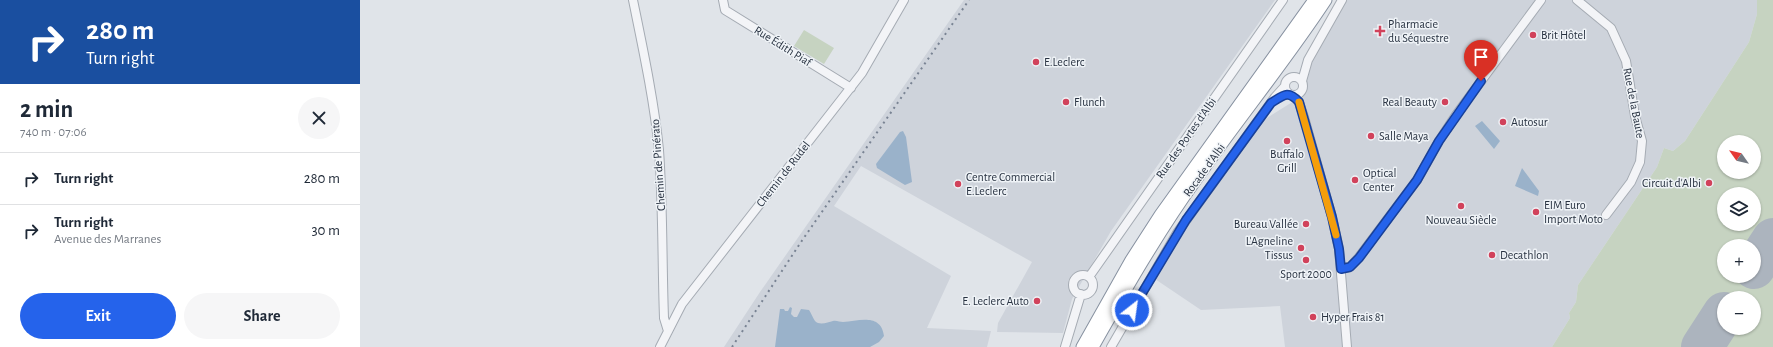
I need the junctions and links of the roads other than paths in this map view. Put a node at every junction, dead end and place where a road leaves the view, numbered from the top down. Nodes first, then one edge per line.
1 (633, 0) edge
2 (723, 0) edge
3 (894, 0) edge
4 (1283, 0) edge
5 (1314, 0) edge
6 (1326, 0) edge
7 (1342, 0) edge
8 (1541, 0) edge
9 (1577, 0) edge
10 (903, 2) edge
11 (1308, 60) junction
12 (1291, 77) junction
13 (1302, 81) junction
14 (1284, 86) junction
15 (851, 88) junction
16 (1301, 92) junction
17 (1291, 94) junction
18 (1299, 102) junction
19 (1271, 103) junction
20 (1606, 215) dead end
21 (1341, 269) junction
22 (1089, 276) junction
23 (1081, 294) junction
24 (668, 331) junction
25 (660, 347) edge
26 (1065, 347) edge
27 (1082, 347) edge
28 (1093, 347) edge
29 (1112, 347) edge
30 (1347, 347) edge

1 - 24 street, Chemin de Pinérato
2 - 15 street, Rue Édith Piaf
3 - 10 street
4 - 22 street, Rue des Portes d'Albi
5 - 27 highway, Rocade d'Albi
6 - 28 highway, Rocade d'Albi
7 - 11 street
8 - 21 street
9 - 20 street, Rue de la Baute
10 - 15 street, Chemin de Rudel
11 - 12 street
11 - 13 street
12 - 13 street
12 - 14 street
13 - 16 street
14 - 17 street
14 - 19 street
15 - 24 street, Chemin de Rudel
16 - 17 street
16 - 18 street
17 - 18 street
17 - 19 street
18 - 21 street
19 - 29 street
21 - 30 street
22 - 23 street
22 - 23 street
23 - 26 street
24 - 25 street, Chemin de Rudel

